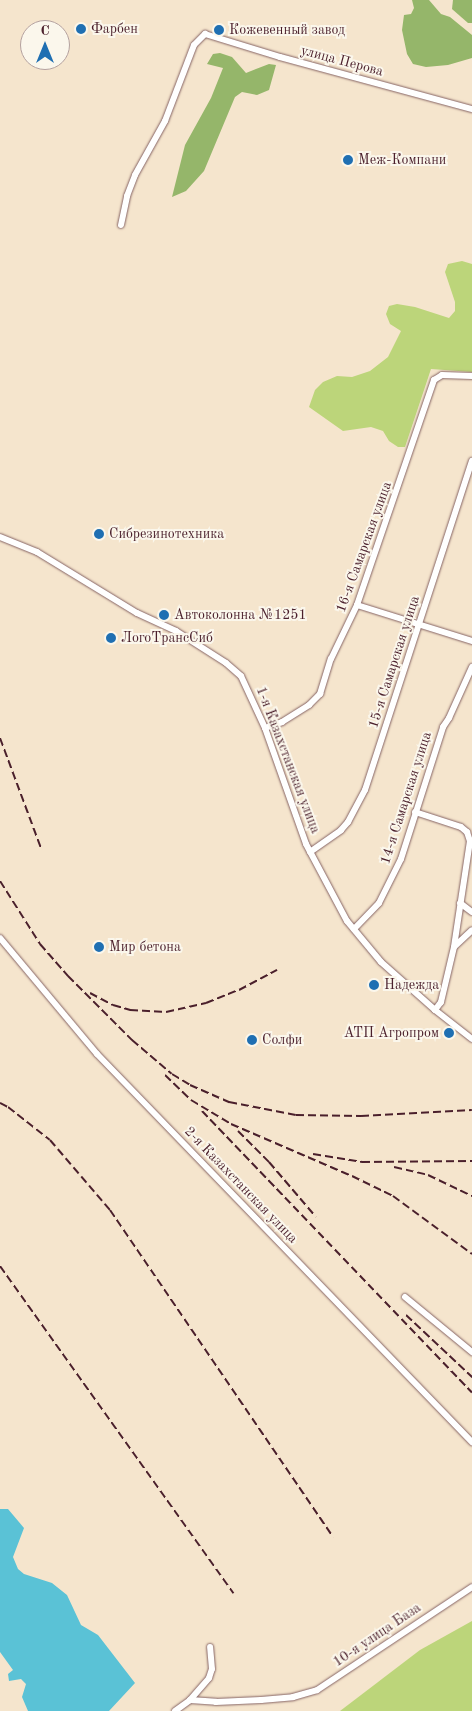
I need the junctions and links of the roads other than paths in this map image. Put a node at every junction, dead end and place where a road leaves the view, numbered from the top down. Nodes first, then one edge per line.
1 (472, 109) edge
2 (121, 225) dead end
3 (472, 376) edge
4 (472, 461) edge
5 (0, 537) edge
6 (357, 605) junction
7 (420, 624) junction
8 (472, 641) edge
9 (472, 667) edge
10 (265, 728) junction
11 (415, 812) junction
12 (310, 852) junction
13 (460, 903) junction
14 (472, 912) edge
15 (354, 929) junction
16 (472, 930) edge
17 (0, 938) edge
18 (454, 947) junction
19 (434, 1010) junction
20 (472, 1039) edge
21 (405, 1297) dead end
22 (472, 1352) edge
23 (472, 1442) edge
24 (472, 1587) edge
25 (210, 1647) dead end
26 (190, 1700) junction
27 (175, 1711) edge

1 - 2 street, улица Перова
3 - 6 street, 16-я Самарская улица
4 - 7 street, 15-я Самарская улица
5 - 10 street, 1-я Казахстанская улица
6 - 7 street
6 - 10 street, 16-я Самарская улица
7 - 8 street
7 - 12 street, 15-я Самарская улица
9 - 11 street, 14-я Самарская улица
10 - 12 street, 1-я Казахстанская улица
11 - 13 street
11 - 15 street, 14-я Самарская улица
12 - 15 street, 1-я Казахстанская улица
13 - 14 street
13 - 18 street
15 - 19 street, 1-я Казахстанская улица
16 - 18 street
17 - 23 street, 2-я Казахстанская улица
18 - 19 street
19 - 20 street, 1-я Казахстанская улица
21 - 22 street
24 - 26 street, 10-я улица База
25 - 26 street
26 - 27 street

